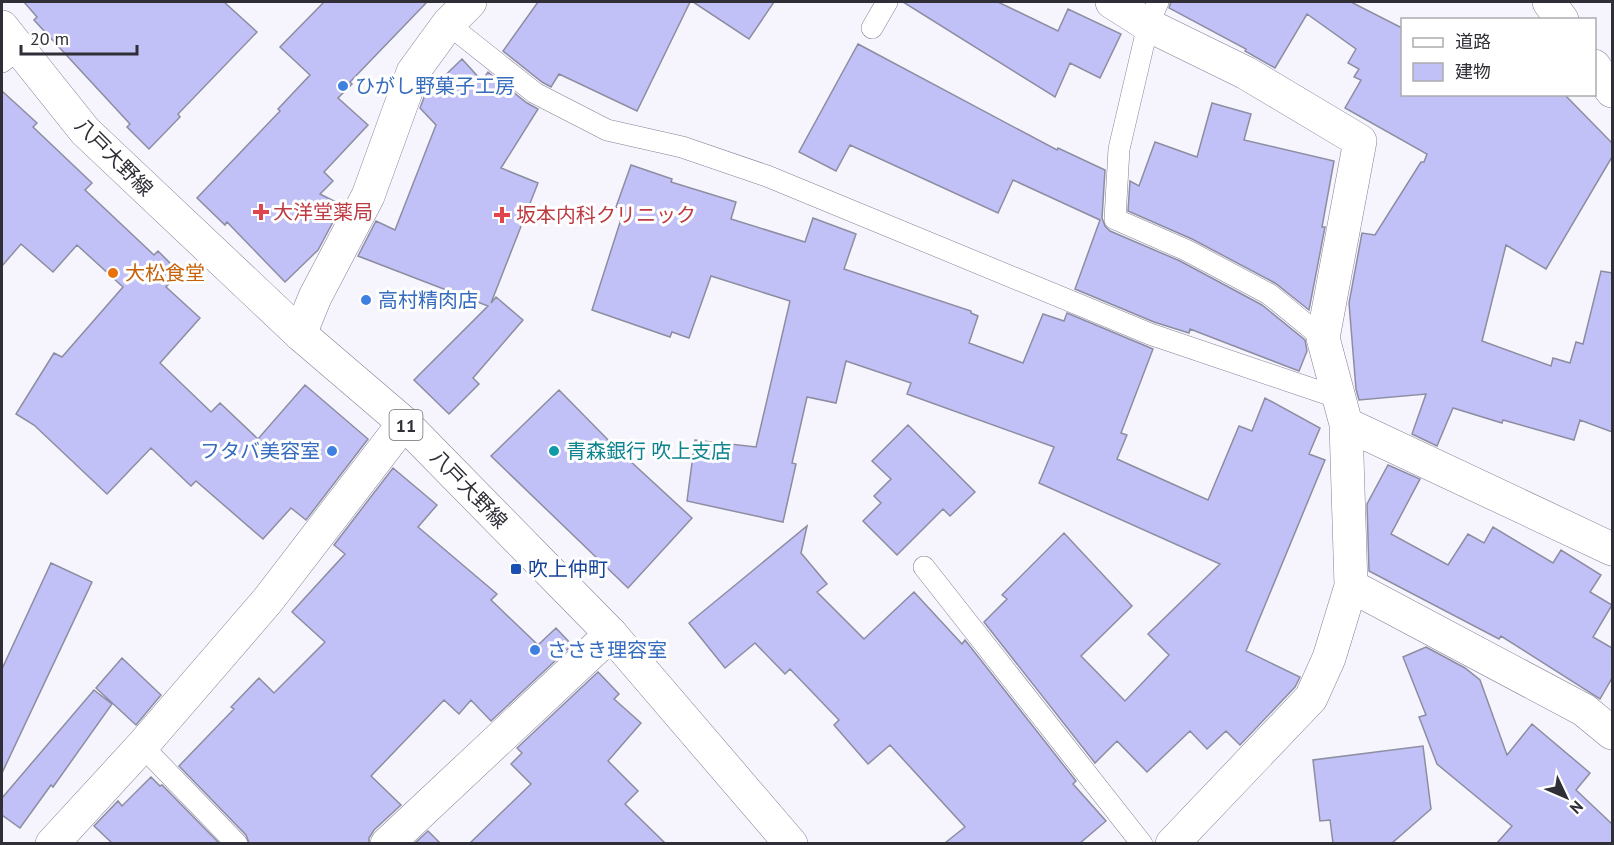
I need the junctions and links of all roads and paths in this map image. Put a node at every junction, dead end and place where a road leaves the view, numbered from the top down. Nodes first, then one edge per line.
1 (887, 2) edge
2 (1112, 2) edge
3 (1549, 2) edge
4 (459, 13) edge
5 (1153, 13) edge
6 (1561, 18) edge
7 (872, 28) dead end
8 (7, 46) edge
9 (1596, 69) edge
10 (1612, 91) edge
11 (300, 334) junction
12 (1323, 338) junction
13 (1342, 411) junction
14 (404, 423) junction
15 (1612, 549) edge
16 (924, 567) dead end
17 (1350, 586) junction
18 (611, 634) junction
19 (1612, 733) edge
20 (142, 746) junction
21 (52, 843) edge
22 (237, 843) edge
23 (387, 843) edge
24 (791, 843) edge
25 (1142, 843) edge
26 (1172, 843) edge

1 - 7 lane
2 - 5 street
3 - 6 street
4 - 11 street
4 - 13 lane
5 - 12 street
5 - 12 lane
8 - 11 street, 八戸大野線 / 11
9 - 10 street
11 - 14 street, 八戸大野線 / 11
12 - 13 street
13 - 15 street
13 - 17 street
14 - 18 street, 八戸大野線 / 11
14 - 20 street
16 - 25 lane
17 - 19 street
17 - 26 street
18 - 23 street
18 - 24 street, 八戸大野線 / 11
20 - 21 street
20 - 22 lane

